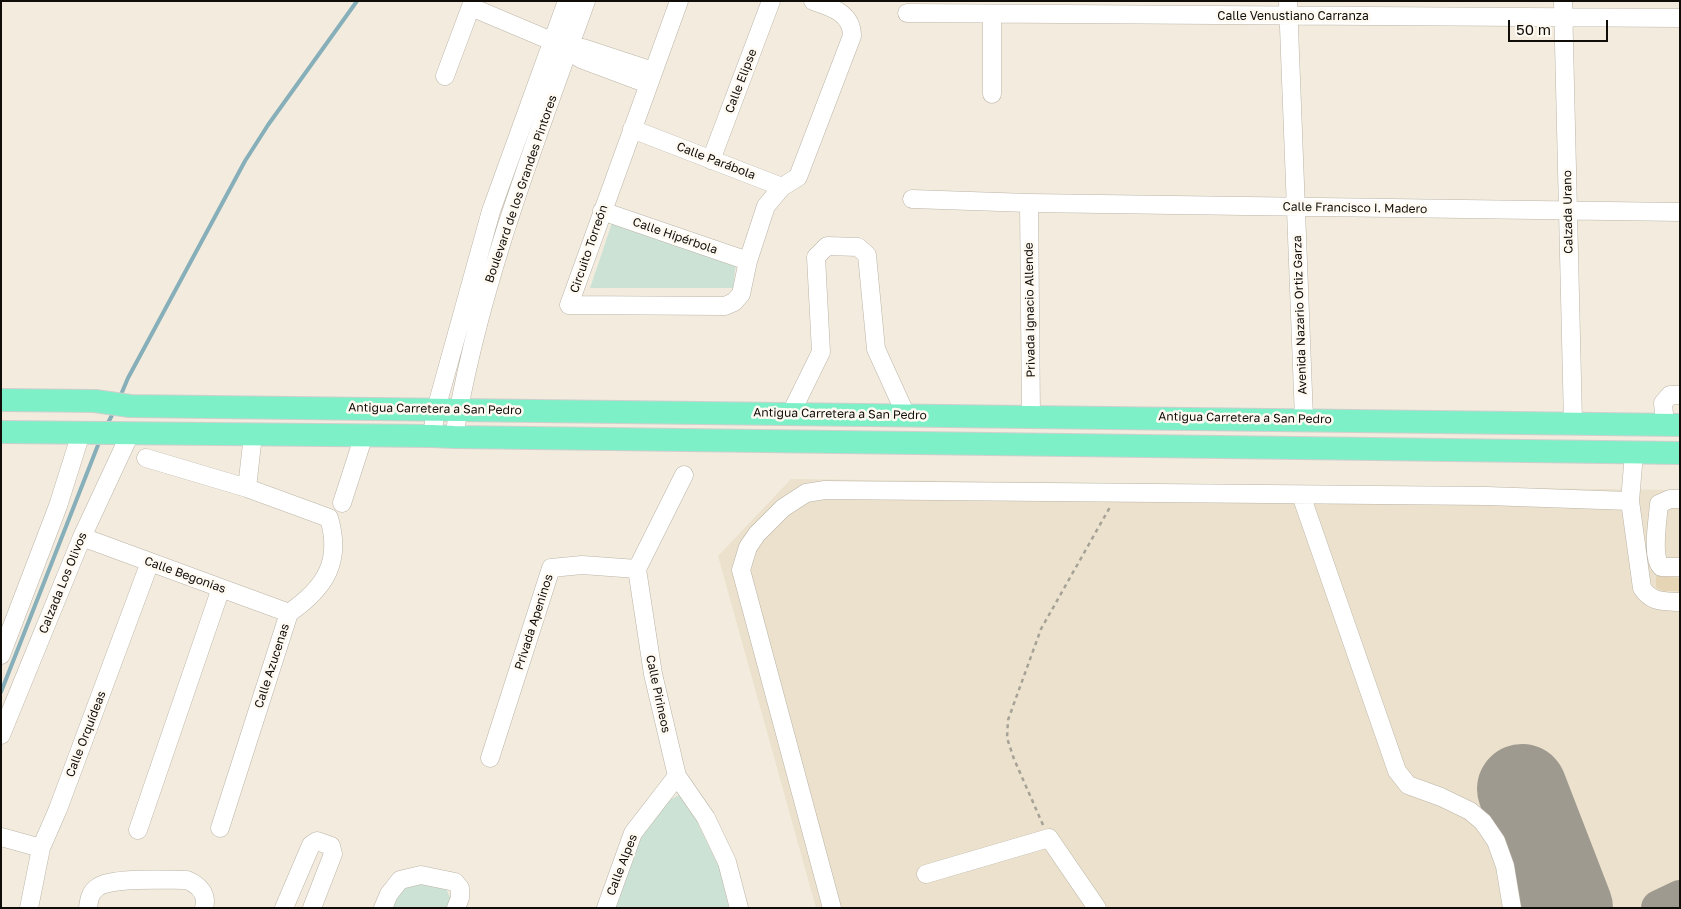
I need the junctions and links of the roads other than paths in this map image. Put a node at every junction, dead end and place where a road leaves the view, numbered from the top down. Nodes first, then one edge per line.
1 (567, 1) edge
2 (586, 1) edge
3 (679, 1) edge
4 (770, 1) edge
5 (823, 3) edge
6 (472, 4) edge
7 (1289, 8) edge
8 (1564, 9) edge
9 (907, 13) dead end
10 (992, 14) junction
11 (1680, 18) edge
12 (561, 46) junction
13 (445, 76) dead end
14 (650, 78) junction
15 (992, 94) dead end
16 (632, 129) junction
17 (711, 160) junction
18 (782, 187) junction
19 (912, 199) dead end
20 (1029, 203) junction
21 (1297, 207) junction
22 (602, 210) junction
23 (1568, 211) junction
24 (1680, 212) edge
25 (748, 261) junction
26 (1680, 395) edge
27 (1, 400) edge
28 (436, 409) junction
29 (459, 409) junction
30 (791, 413) junction
31 (906, 415) junction
32 (1031, 416) junction
33 (1304, 419) junction
34 (1572, 422) junction
35 (1672, 425) edge
36 (1, 432) edge
37 (84, 433) junction
38 (121, 434) junction
39 (253, 434) junction
40 (364, 435) junction
41 (432, 436) junction
42 (454, 438) junction
43 (1447, 450) junction
44 (1634, 452) junction
45 (1680, 453) edge
46 (146, 458) dead end
47 (684, 475) dead end
48 (247, 488) junction
49 (1301, 494) junction
50 (1680, 499) edge
51 (1630, 501) junction
52 (342, 503) dead end
53 (82, 538) junction
54 (150, 562) junction
55 (1680, 567) edge
56 (637, 569) junction
57 (221, 588) junction
58 (1680, 602) edge
59 (289, 613) junction
60 (1, 655) edge
61 (1, 735) edge
62 (490, 758) dead end
63 (677, 776) junction
64 (220, 828) dead end
65 (138, 830) dead end
66 (1, 837) edge
67 (40, 848) junction
68 (926, 874) dead end
69 (29, 908) edge
70 (88, 908) edge
71 (204, 908) edge
72 (284, 908) edge
73 (312, 908) edge
74 (383, 908) edge
75 (456, 908) edge
76 (606, 908) edge
77 (739, 908) edge
78 (832, 908) edge
79 (1098, 908) edge
80 (1512, 908) edge

1 - 12 street, Boulevard de los Grandes Pintores
2 - 12 street, Boulevard de los Grandes Pintores
3 - 14 street, Circuito Torreón
4 - 17 street, Calle Elipse
5 - 18 street
6 - 12 street
6 - 13 street
7 - 8 street, Calle Venustiano Carranza
7 - 10 street, Calle Venustiano Carranza
7 - 21 street, Avenida Nazario Ortiz Garza
8 - 11 street, Calle Venustiano Carranza
8 - 23 street, Calzada Urano
9 - 10 street, Calle Venustiano Carranza
10 - 15 street
12 - 14 street
12 - 28 street, Boulevard de los Grandes Pintores
12 - 29 street, Boulevard de los Grandes Pintores
14 - 16 street, Circuito Torreón
16 - 17 street, Calle Parábola
16 - 22 street, Circuito Torreón
17 - 18 street, Calle Parábola
18 - 25 street, Circuito Torreón
19 - 20 street, Calle Francisco I. Madero
20 - 21 street, Calle Francisco I. Madero
20 - 32 street, Privada Ignacio Allende
21 - 23 street, Calle Francisco I. Madero
21 - 33 street, Avenida Nazario Ortiz Garza
22 - 25 street, Calle Hipérbola
22 - 25 street, Circuito Torreón
23 - 24 street, Calle Francisco I. Madero
23 - 34 street, Calzada Urano
26 - 35 street
27 - 28 main road, Antigua Carretera a San Pedro
28 - 29 main road, Antigua Carretera a San Pedro
28 - 41 street, Boulevard de los Grandes Pintores
29 - 30 main road, Antigua Carretera a San Pedro
29 - 42 street, Boulevard de los Grandes Pintores
30 - 31 main road, Antigua Carretera a San Pedro
30 - 31 street
31 - 32 main road, Antigua Carretera a San Pedro
32 - 33 main road, Antigua Carretera a San Pedro
33 - 34 main road, Antigua Carretera a San Pedro
34 - 35 main road, Antigua Carretera a San Pedro
34 - 43 main road
36 - 37 main road
37 - 38 main road
37 - 60 street
38 - 39 main road
38 - 53 street, Calzada Los Olivos
39 - 40 main road
39 - 48 street
40 - 41 main road
40 - 52 street
41 - 42 main road
42 - 43 main road
43 - 44 main road
44 - 45 main road
44 - 51 street
46 - 48 street
47 - 56 street
48 - 59 street, Calle Azucenas
49 - 51 street
49 - 78 street
49 - 80 street
50 - 55 street
51 - 58 street
53 - 54 street, Calle Begonias
53 - 61 street, Calzada Los Olivos
54 - 57 street, Calle Begonias
54 - 67 street, Calle Orquídeas
56 - 62 street, Privada Apeninos
56 - 63 street, Calle Pirineos
57 - 59 street, Calle Begonias
57 - 65 street
59 - 64 street, Calle Azucenas
63 - 76 street, Calle Alpes
63 - 77 street, Calle Pirineos
66 - 67 street
67 - 69 street, Calle Orquídeas
68 - 79 street
70 - 71 street
72 - 73 street
74 - 75 street

